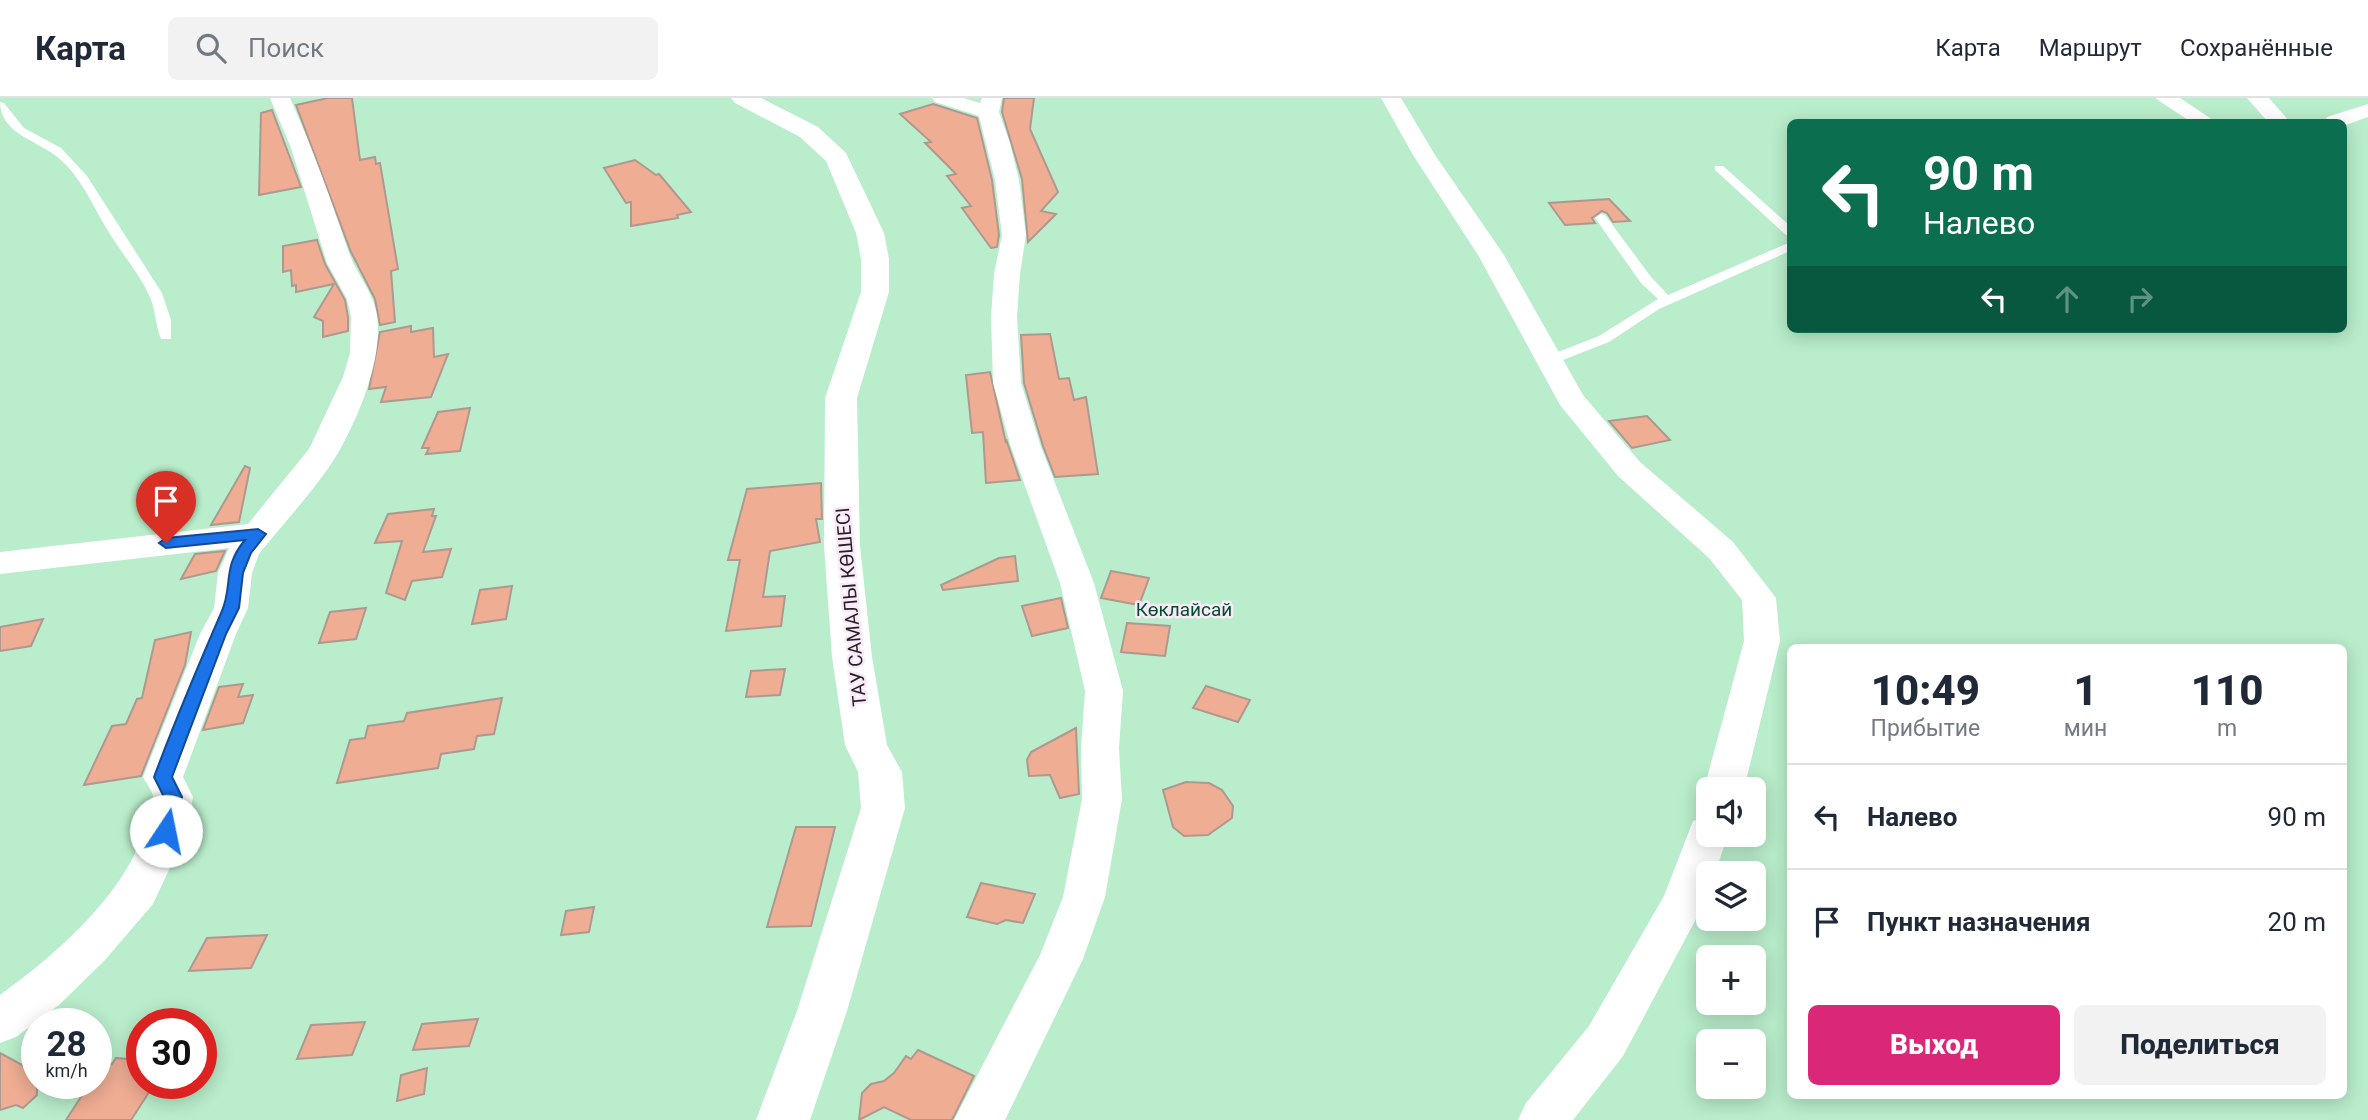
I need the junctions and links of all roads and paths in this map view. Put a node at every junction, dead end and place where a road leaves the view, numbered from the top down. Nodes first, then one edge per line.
1 (280, 98) edge
2 (743, 98) edge
3 (942, 98) edge
4 (1391, 98) edge
5 (2165, 98) edge
6 (2257, 98) edge
7 (0, 104) edge
8 (990, 105) edge
9 (2368, 110) edge
10 (2200, 119) edge
11 (2276, 119) edge
12 (2343, 119) edge
13 (1719, 169) dead end
14 (1601, 218) dead end
15 (1787, 229) edge
16 (1787, 248) edge
17 (1666, 300) junction
18 (166, 336) dead end
19 (1550, 360) junction
20 (258, 534) junction
21 (0, 563) edge
22 (1727, 777) edge
23 (1703, 847) edge
24 (0, 1022) edge
25 (783, 1120) edge
26 (978, 1120) edge
27 (1543, 1120) edge

1 - 20 street
2 - 25 street, ТАУ САМАЛЫ КӨШЕСІ
3 - 8 street
4 - 19 street
5 - 10 street
6 - 11 street
7 - 18 lane
8 - 26 street
9 - 12 street
13 - 15 lane
14 - 17 lane
16 - 17 lane
17 - 19 lane
19 - 22 street
20 - 21 street
20 - 24 street
23 - 27 street

